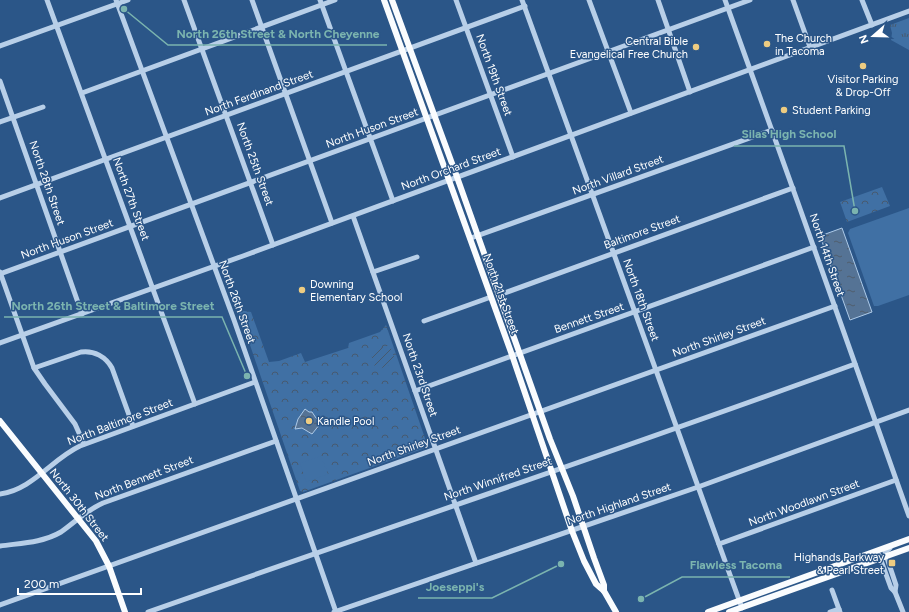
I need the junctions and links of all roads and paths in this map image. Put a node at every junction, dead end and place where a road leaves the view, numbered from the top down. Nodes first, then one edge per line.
1 (47, 0) edge
2 (128, 0) edge
3 (184, 0) edge
4 (252, 0) edge
5 (335, 0) edge
6 (384, 0) edge
7 (392, 0) edge
8 (456, 0) edge
9 (522, 0) edge
10 (589, 0) edge
11 (658, 0) edge
12 (725, 0) edge
13 (750, 0) edge
14 (793, 0) edge
15 (862, 0) edge
16 (116, 2) edge
17 (320, 2) edge
18 (525, 6) junction
19 (728, 8) junction
20 (909, 11) edge
21 (872, 25) junction
22 (57, 26) junction
23 (261, 27) junction
24 (466, 28) junction
25 (669, 29) junction
26 (0, 46) edge
27 (810, 47) junction
28 (202, 48) junction
29 (410, 49) junction
30 (609, 51) junction
31 (402, 52) junction
32 (750, 70) junction
33 (142, 71) junction
34 (346, 72) junction
35 (549, 74) junction
36 (0, 81) edge
37 (690, 92) junction
38 (82, 93) junction
39 (286, 94) junction
40 (491, 95) junction
41 (43, 107) dead end
42 (631, 113) junction
43 (226, 115) junction
44 (435, 115) junction
45 (13, 117) junction
46 (427, 118) junction
47 (0, 122) edge
48 (772, 130) junction
49 (571, 135) junction
50 (166, 137) junction
51 (371, 139) junction
52 (513, 157) junction
53 (106, 159) junction
54 (310, 161) junction
55 (457, 177) junction
56 (449, 180) junction
57 (251, 182) junction
58 (37, 184) junction
59 (793, 188) junction
60 (592, 194) junction
61 (0, 198) edge
62 (393, 201) junction
63 (191, 204) junction
64 (353, 216) junction
65 (332, 223) junction
66 (131, 226) junction
67 (478, 236) junction
68 (470, 238) junction
69 (273, 245) junction
70 (814, 247) junction
71 (60, 252) junction
72 (614, 253) junction
73 (417, 256) dead end
74 (214, 267) junction
75 (373, 272) junction
76 (0, 273) edge
77 (153, 289) junction
78 (499, 295) junction
79 (491, 297) junction
80 (834, 306) junction
81 (635, 312) junction
82 (82, 314) junction
83 (424, 321) dead end
84 (22, 335) junction
85 (0, 343) edge
86 (519, 353) junction
87 (512, 355) junction
88 (855, 364) junction
89 (34, 368) junction
90 (656, 370) junction
91 (255, 382) junction
92 (415, 391) junction
93 (195, 404) junction
94 (909, 410) edge
95 (540, 411) junction
96 (532, 414) junction
97 (0, 421) edge
98 (875, 422) junction
99 (133, 426) junction
100 (677, 429) junction
101 (276, 441) junction
102 (84, 444) junction
103 (435, 449) junction
104 (561, 468) junction
105 (552, 471) junction
106 (41, 472) junction
107 (896, 480) junction
108 (698, 487) junction
109 (0, 494) edge
110 (296, 499) junction
111 (907, 503) edge
112 (455, 505) junction
113 (909, 516) edge
114 (79, 519) junction
115 (583, 527) junction
116 (572, 531) junction
117 (909, 539) edge
118 (719, 544) junction
119 (896, 544) junction
120 (0, 546) edge
121 (909, 548) edge
122 (314, 553) junction
123 (868, 553) junction
124 (884, 557) junction
125 (476, 563) junction
126 (109, 566) junction
127 (832, 590) dead end
128 (604, 591) junction
129 (739, 601) junction
130 (0, 605) edge
131 (742, 608) junction
132 (839, 610) edge
133 (125, 612) edge
134 (148, 612) edge
135 (335, 612) edge
136 (616, 612) edge
137 (708, 612) edge
138 (730, 612) edge
139 (830, 612) edge
140 (903, 612) edge

1 - 22 street, North 27th Street
2 - 16 street
3 - 28 street, North 25th Street
4 - 23 street
5 - 17 street
6 - 31 main road, North 21st Street
7 - 29 main road, North 21st Street
8 - 24 street, North 19th Street
9 - 18 street, North 18th Street
10 - 30 street
11 - 25 street
12 - 19 street, North 14th Street
13 - 19 street, North Huson Street
14 - 27 street
15 - 21 street
16 - 22 street
16 - 33 street, North 26th Street
17 - 23 street
17 - 34 street
18 - 24 street, North Ferdinand Street
18 - 35 street, North 18th Street
19 - 25 street, North Huson Street
19 - 32 street, North 14th Street
20 - 21 street, North Orchard Street
21 - 27 street, North Orchard Street
22 - 26 street
22 - 38 street, North 27th Street
23 - 28 street
23 - 39 street
24 - 29 street, North Ferdinand Street
24 - 40 street, North 19th Street
25 - 30 street, North Huson Street
25 - 37 street
27 - 32 street, North Orchard Street
28 - 33 street
28 - 43 street, North 25th Street
29 - 31 street, North Ferdinand Street
29 - 44 main road, North 21st Street
30 - 35 street, North Huson Street
30 - 42 street
31 - 34 street, North Ferdinand Street
31 - 46 main road, North 21st Street
32 - 37 street, North Orchard Street
32 - 48 street, North 14th Street
33 - 38 street
33 - 50 street, North 26th Street
34 - 39 street, North Ferdinand Street
34 - 51 street
35 - 40 street, North Huson Street
35 - 49 street, North 18th Street
36 - 45 street, North 28th Street
37 - 42 street, North Orchard Street
38 - 53 street, North 27th Street
39 - 43 street, North Ferdinand Street
39 - 54 street
40 - 44 street, North Huson Street
40 - 52 street, North 19th Street
41 - 45 street
42 - 49 street, North Orchard Street
43 - 50 street, North Ferdinand Street
43 - 57 street, North 25th Street
44 - 46 street, North Huson Street
44 - 55 main road, North 21st Street
45 - 47 street
45 - 58 street, North 28th Street
46 - 51 street, North Huson Street
46 - 56 main road, North 21st Street
48 - 59 street, North 14th Street
48 - 60 street, North Villard Street
49 - 52 street, North Orchard Street
49 - 60 street, North 18th Street
50 - 53 street, North Ferdinand Street
50 - 63 street, North 26th Street
51 - 54 street, North Huson Street
51 - 62 street
52 - 55 street, North Orchard Street
53 - 58 street, North Ferdinand Street
53 - 66 street, North 27th Street
54 - 57 street, North Huson Street
54 - 65 street
55 - 56 street, North Orchard Street
55 - 67 main road, North 21st Street
56 - 62 street, North Orchard Street
56 - 68 main road, North 21st Street
57 - 63 street, North Huson Street
57 - 69 street, North 25th Street
58 - 61 street, North Ferdinand Street
58 - 71 street, North 28th Street
59 - 70 street, North 14th Street
59 - 72 street, Baltimore Street
60 - 67 street, North Villard Street
60 - 72 street, North 18th Street
62 - 64 street, North Orchard Street
63 - 66 street, North Huson Street
63 - 74 street, North 26th Street
64 - 65 street, North Orchard Street
64 - 75 street, North 23rd Street
65 - 69 street, North Orchard Street
66 - 71 street, North Huson Street
66 - 77 street, North 27th Street
67 - 68 street, North Villard Street
67 - 78 main road, North 21st Street
68 - 79 main road, North 21st Street
69 - 74 street, North Orchard Street
70 - 80 street, North 14th Street
70 - 81 street, Bennett Street
71 - 76 street, North Huson Street
71 - 82 street, North 28th Street
72 - 78 street, Baltimore Street
72 - 81 street, North 18th Street
73 - 75 street
74 - 77 street, North Orchard Street
74 - 91 street, North 26th Street
75 - 92 street, North 23rd Street
76 - 84 street
77 - 82 street, North Orchard Street
77 - 93 street, North 27th Street
78 - 86 main road, North 21st Street
79 - 83 street
79 - 87 main road, North 21st Street
80 - 88 street, North 14th Street
80 - 90 street, North Shirley Street
81 - 86 street, Bennett Street
81 - 90 street, North 18th Street
82 - 84 street, North Orchard Street
84 - 85 street, North Orchard Street
84 - 89 street
86 - 87 street, Bennett Street
86 - 95 main road, North 21st Street
87 - 92 street, Bennett Street
87 - 96 main road, North 21st Street
88 - 98 street, North 14th Street
88 - 100 street, North Winnifred Street
89 - 99 street
89 - 102 street
90 - 95 street, North Shirley Street
90 - 100 street, North 18th Street
91 - 93 street, North Baltimore Street
91 - 101 street, North 26th Street
92 - 103 street, North 23rd Street
93 - 99 street, North Baltimore Street
94 - 98 street, North Highland Street
95 - 96 street, North Shirley Street
95 - 104 main road, North 21st Street
96 - 103 street, North Shirley Street
96 - 105 main road, North 21st Street
97 - 106 main road, North 30th Street
98 - 107 street, North 14th Street
98 - 108 street, North Highland Street
99 - 102 street, North Baltimore Street
100 - 104 street, North Winnifred Street
100 - 108 street, North 18th Street
101 - 110 street, North 26th Street
101 - 114 street, North Bennett Street
102 - 106 street, North Baltimore Street
103 - 110 street, North Shirley Street
103 - 112 street, North 23rd Street
104 - 105 street, North Winnifred Street
104 - 115 main road, North 21st Street
105 - 112 street, North Winnifred Street
105 - 116 main road, North 21st Street
106 - 109 street, North Baltimore Street
106 - 114 main road, North 30th Street
107 - 111 street, North 14th Street
107 - 118 street, North Woodlawn Street
108 - 115 street, North Highland Street
108 - 118 street, North 18th Street
110 - 122 street, North 26th Street
110 - 126 street, North Shirley Street
111 - 113 street, North 14th Street
112 - 122 street, North Winnifred Street
112 - 125 street, North 23rd Street
114 - 120 street, North Bennett Street
114 - 126 main road, North 30th Street
115 - 116 street, North Highland Street
115 - 128 main road, North 21st Street
116 - 125 street, North Highland Street
116 - 128 main road, North 21st Street
117 - 119 main road
118 - 129 street, North 18th Street
119 - 123 main road
119 - 124 street
121 - 124 main road
122 - 134 street, North Winnifred Street
122 - 135 street, North 26th Street
123 - 124 street
123 - 129 main road
124 - 131 main road
124 - 140 street
125 - 135 street, North Highland Street
126 - 130 street, North Shirley Street
126 - 133 main road, North 30th Street
127 - 132 street
128 - 136 main road, North 21st Street
129 - 131 street, North 18th Street
129 - 137 main road
131 - 138 main road
132 - 139 street

